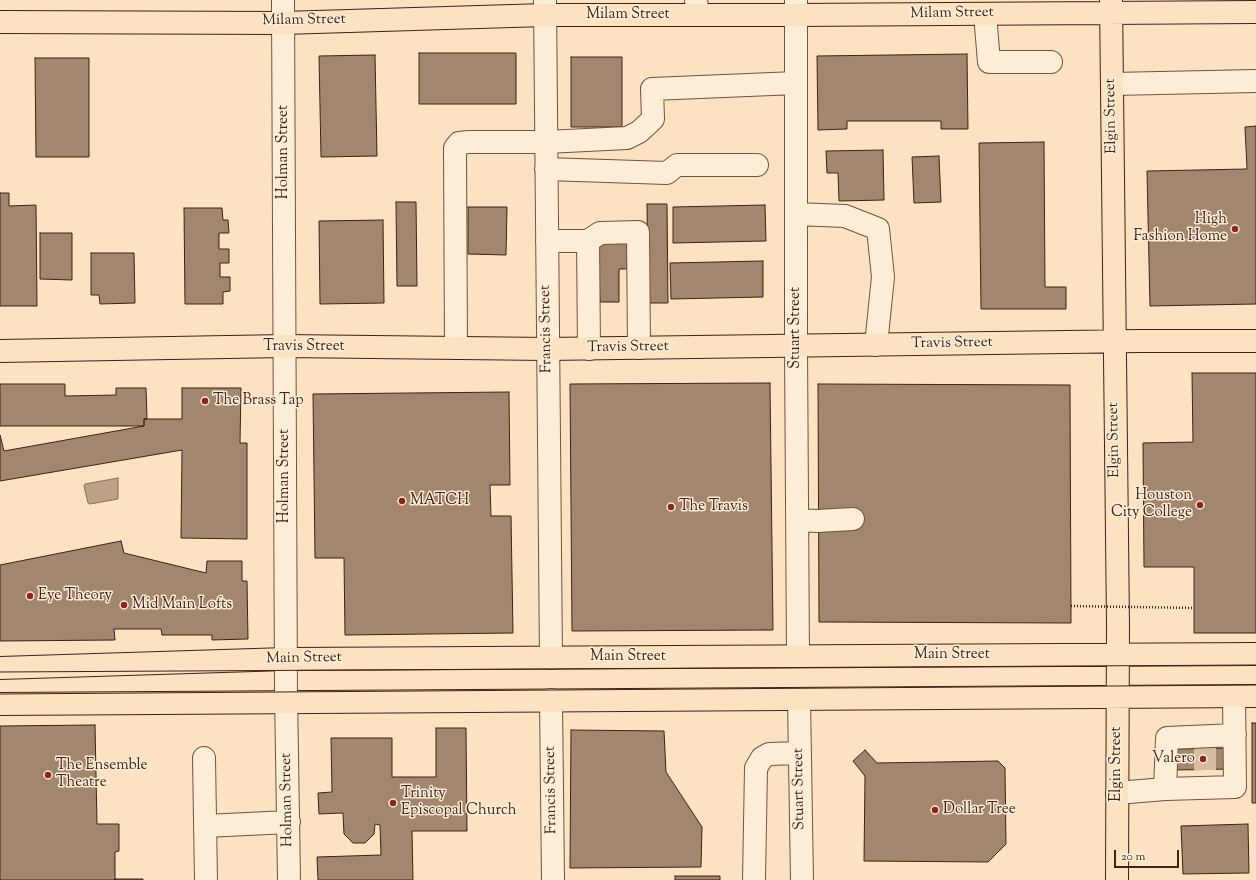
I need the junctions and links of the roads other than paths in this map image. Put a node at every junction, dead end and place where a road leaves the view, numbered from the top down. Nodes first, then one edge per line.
1 (283, 0) edge
2 (1111, 6) edge
3 (1175, 6) edge
4 (1217, 6) edge
5 (545, 8) edge
6 (697, 8) edge
7 (796, 8) edge
8 (847, 8) edge
9 (1256, 12) edge
10 (985, 14) junction
11 (0, 22) edge
12 (283, 23) junction
13 (1051, 62) dead end
14 (1256, 81) edge
15 (796, 83) junction
16 (1112, 84) junction
17 (546, 142) junction
18 (757, 166) dead end
19 (546, 169) junction
20 (796, 214) junction
21 (547, 241) junction
22 (588, 241) junction
23 (1114, 341) junction
24 (1256, 341) edge
25 (876, 345) junction
26 (285, 346) junction
27 (796, 346) junction
28 (456, 348) junction
29 (639, 348) junction
30 (547, 349) junction
31 (589, 349) junction
32 (0, 351) edge
33 (797, 520) junction
34 (853, 520) dead end
35 (1256, 654) edge
36 (1118, 655) junction
37 (798, 656) junction
38 (551, 658) junction
39 (286, 659) junction
40 (0, 668) edge
41 (1234, 696) junction
42 (1256, 696) edge
43 (1118, 697) junction
44 (799, 699) junction
45 (552, 700) junction
46 (286, 702) junction
47 (0, 704) edge
48 (1235, 734) junction
49 (800, 753) junction
50 (204, 758) dead end
51 (1165, 789) junction
52 (1117, 793) junction
53 (288, 822) junction
54 (205, 826) junction
55 (206, 880) edge
56 (289, 880) edge
57 (553, 880) edge
58 (754, 880) edge
59 (802, 880) edge
60 (1117, 880) edge

1 - 12 street, Holman Street
2 - 3 main road, Milam Street
2 - 10 main road, Milam Street
2 - 16 main road, Elgin Street
3 - 4 main road, Milam Street
4 - 9 main road, Milam Street
5 - 6 main road, Milam Street
5 - 12 main road, Milam Street
5 - 17 street, Francis Street
6 - 7 main road, Milam Street
7 - 8 main road, Milam Street
7 - 15 street, Stuart Street
8 - 10 main road, Milam Street
10 - 13 street
11 - 12 main road, Milam Street
12 - 26 street, Holman Street
14 - 16 street
15 - 17 street
15 - 20 street, Stuart Street
16 - 23 main road, Elgin Street
17 - 19 street, Francis Street
17 - 28 street
18 - 19 street
19 - 21 street, Francis Street
20 - 25 street
20 - 27 street, Stuart Street
21 - 22 street
21 - 30 street, Francis Street
22 - 29 street
22 - 31 street
23 - 24 main road, Travis Street
23 - 25 main road, Travis Street
23 - 36 main road, Elgin Street
25 - 27 main road, Travis Street
26 - 28 main road, Travis Street
26 - 32 main road, Travis Street
26 - 39 street, Holman Street
27 - 29 main road, Travis Street
27 - 33 street, Stuart Street
28 - 30 main road, Travis Street
29 - 31 main road, Travis Street
30 - 31 main road, Travis Street
30 - 38 street, Francis Street
33 - 34 street
33 - 37 street, Stuart Street
35 - 36 main road, Main Street
36 - 37 main road, Main Street
36 - 43 main road, Elgin Street
37 - 38 main road, Main Street
38 - 39 main road, Main Street
39 - 40 main road, Main Street
39 - 46 street, Holman Street
41 - 42 main road
41 - 43 main road
41 - 48 street
43 - 44 main road
43 - 52 main road, Elgin Street
44 - 45 main road
44 - 49 street, Stuart Street
45 - 46 main road
45 - 57 street, Francis Street
46 - 47 main road
46 - 53 street, Holman Street
48 - 51 street
48 - 51 street
49 - 58 street
49 - 59 street, Stuart Street
50 - 54 street
51 - 52 street
52 - 60 main road, Elgin Street
53 - 54 street
53 - 56 street, Holman Street
54 - 55 street

